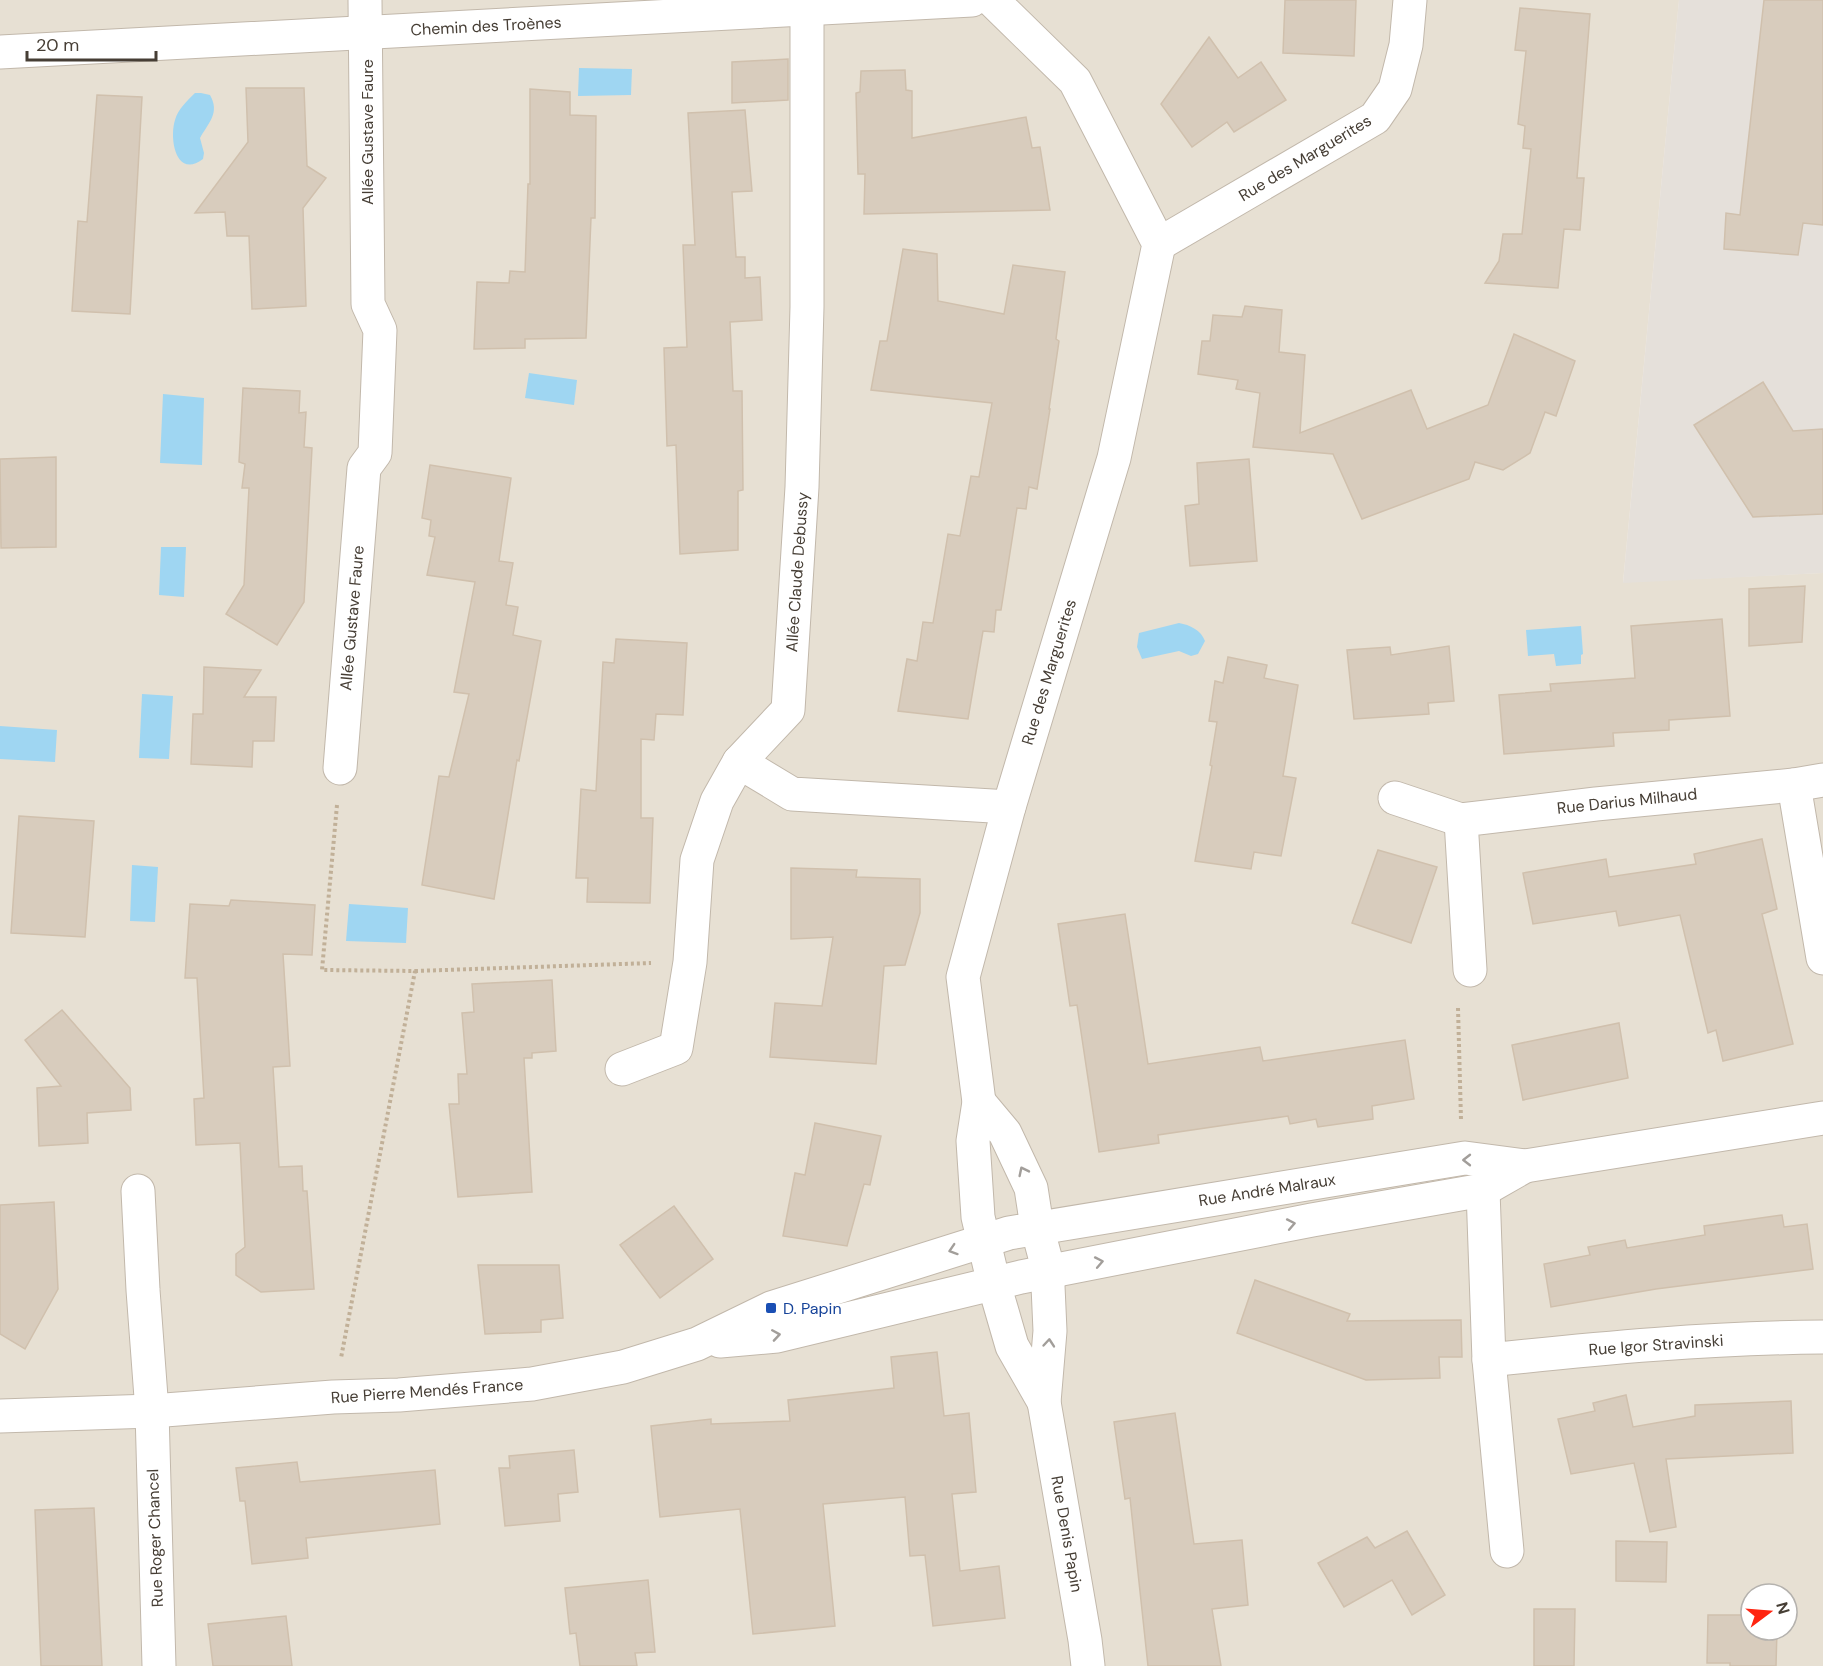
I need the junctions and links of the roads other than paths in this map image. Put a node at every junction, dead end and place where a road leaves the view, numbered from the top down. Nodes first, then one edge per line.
1 (365, 0) edge
2 (972, 0) edge
3 (992, 0) edge
4 (1410, 0) edge
5 (807, 9) junction
6 (366, 33) junction
7 (0, 52) edge
8 (1159, 244) junction
9 (739, 762) junction
10 (340, 768) road end
11 (1808, 782) edge
12 (1395, 798) dead end
13 (1009, 807) junction
14 (1461, 820) junction
15 (1823, 957) edge
16 (1470, 970) road end
17 (622, 1069) dead end
18 (979, 1102) junction
19 (1823, 1118) edge
20 (1525, 1166) junction
21 (1484, 1190) junction
22 (138, 1191) dead end
23 (1016, 1255) junction
24 (1823, 1337) edge
25 (697, 1344) junction
26 (1489, 1360) junction
27 (1044, 1402) junction
28 (152, 1411) junction
29 (0, 1416) edge
30 (1508, 1551) dead end
31 (159, 1666) edge
32 (1088, 1666) edge

1 - 6 street, Allée Gustave Faure
2 - 5 street, Chemin des Troènes
3 - 8 street
4 - 8 street, Rue des Marguerites
5 - 6 street, Chemin des Troènes
5 - 9 street, Allée Claude Debussy
6 - 7 street, Chemin des Troènes
6 - 10 street, Allée Gustave Faure
8 - 13 street, Rue des Marguerites
9 - 13 street
9 - 17 street, Allée Claude Debussy
11 - 14 street, Rue Darius Milhaud
11 - 15 street, Rue Darius Milhaud
12 - 14 street, Rue Darius Milhaud
13 - 18 street, Rue des Marguerites
14 - 16 street
18 - 23 street, Rue des Marguerites
23 -> 18 street
19 - 20 street, Rue André Malraux
20 - 21 street, Rue André Malraux
20 -> 23 street, Rue André Malraux
23 -> 21 street, Rue André Malraux
21 - 26 street
22 - 28 street
23 -> 25 street, Rue Pierre Mendés France
25 -> 23 street, Rue Pierre Mendés France
27 -> 23 street, Rue Denis Papin
23 - 27 street, Rue Denis Papin
24 - 26 street, Rue Igor Stravinski
25 - 28 street, Rue Pierre Mendés France
26 - 30 street
27 - 32 street, Rue Denis Papin
28 - 29 street, Rue Pierre Mendés France
28 - 31 street, Rue Roger Chancel

